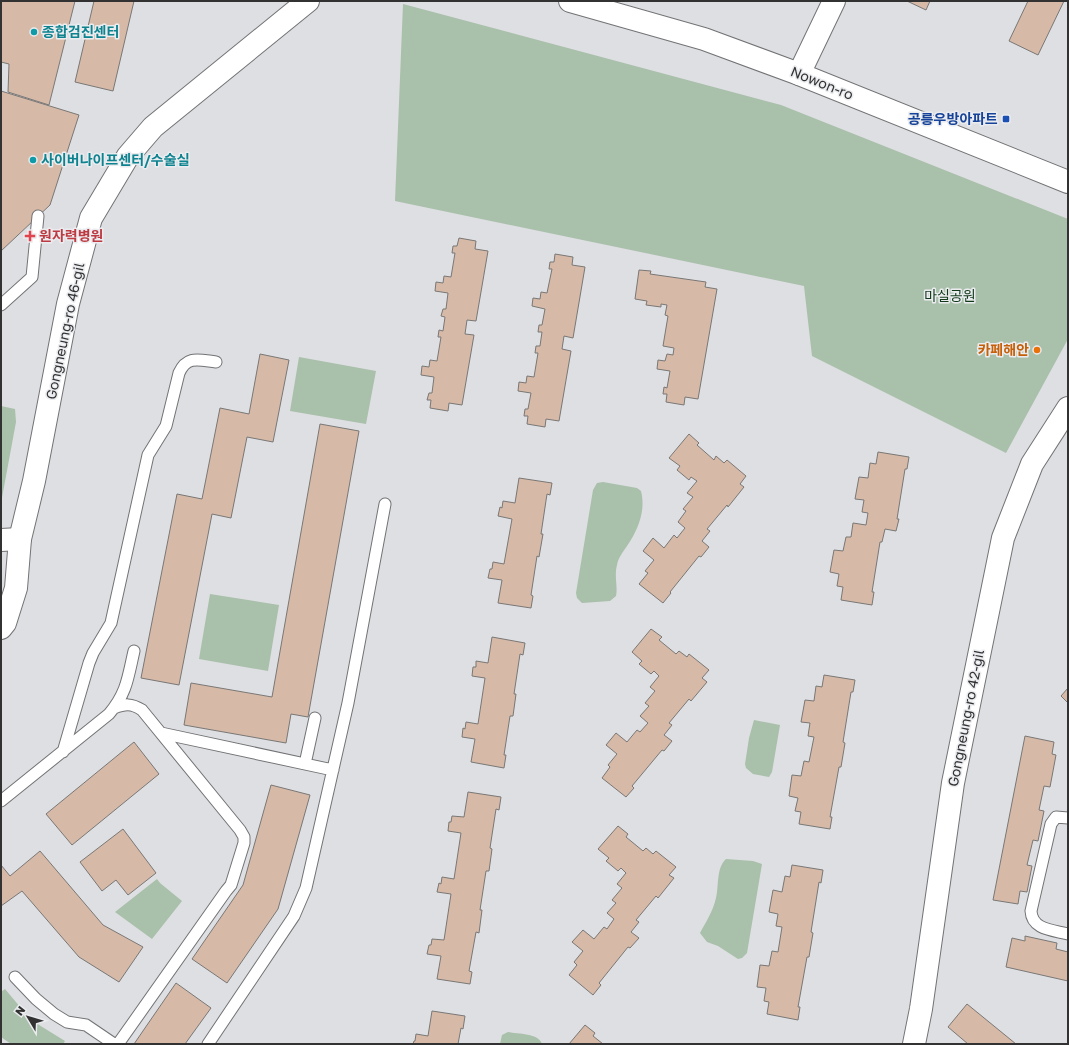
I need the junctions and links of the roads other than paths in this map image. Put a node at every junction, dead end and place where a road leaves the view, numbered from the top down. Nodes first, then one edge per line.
1 (308, 1) edge
2 (570, 1) edge
3 (834, 1) edge
4 (799, 74) junction
5 (1068, 182) edge
6 (38, 216) dead end
7 (1, 305) edge
8 (216, 362) dead end
9 (1068, 408) edge
10 (385, 504) dead end
11 (10, 540) edge
12 (1, 628) edge
13 (134, 651) dead end
14 (114, 708) junction
15 (315, 718) dead end
16 (161, 733) junction
17 (63, 752) junction
18 (306, 764) junction
19 (333, 770) junction
20 (1, 801) edge
21 (1068, 818) edge
22 (1068, 934) edge
23 (15, 977) dead end
24 (114, 1044) edge
25 (118, 1044) edge
26 (208, 1044) edge
27 (914, 1044) edge

1 - 11 street, Gongneung-ro 46-gil
2 - 4 street, Nowon-ro
3 - 4 street
4 - 5 street, Nowon-ro
6 - 7 lane
8 - 17 lane
9 - 27 street, Gongneung-ro 42-gil
10 - 19 lane
11 - 12 street, Gongneung-ro 46-gil
13 - 14 lane
14 - 16 lane
14 - 17 lane
15 - 18 lane
16 - 18 lane
16 - 25 lane
17 - 20 lane
18 - 19 lane
19 - 26 lane
21 - 22 lane
23 - 24 lane

